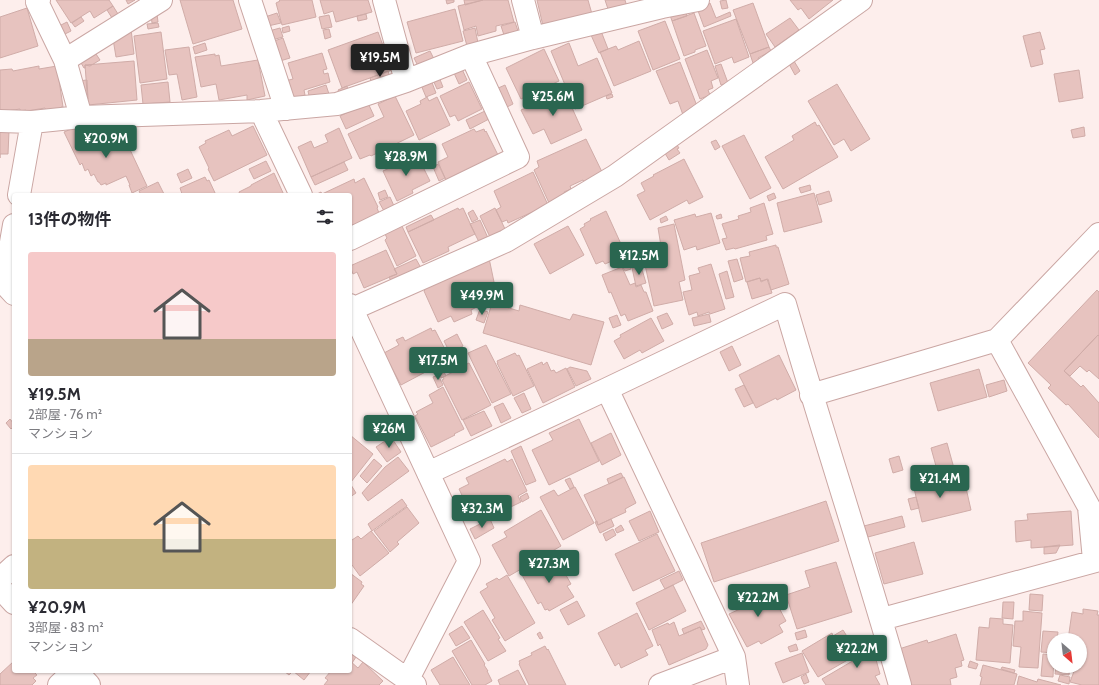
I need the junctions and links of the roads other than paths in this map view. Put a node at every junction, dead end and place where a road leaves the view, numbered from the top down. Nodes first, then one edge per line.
1 (39, 0) edge
2 (161, 0) edge
3 (250, 0) edge
4 (384, 0) edge
5 (523, 0) edge
6 (698, 0) edge
7 (861, 0) edge
8 (533, 38) junction
9 (471, 55) junction
10 (65, 60) junction
11 (406, 81) junction
12 (286, 109) junction
13 (261, 111) junction
14 (81, 117) junction
15 (0, 120) edge
16 (32, 122) junction
17 (19, 193) edge
18 (300, 193) edge
19 (1099, 234) edge
20 (12, 237) edge
21 (352, 238) edge
22 (12, 292) edge
23 (352, 308) edge
24 (352, 310) edge
25 (997, 340) junction
26 (607, 389) junction
27 (811, 395) junction
28 (428, 473) junction
29 (1097, 560) edge
30 (12, 568) edge
31 (0, 579) edge
32 (0, 588) edge
33 (12, 601) edge
34 (882, 619) junction
35 (352, 640) edge
36 (734, 657) junction
37 (73, 673) edge
38 (77, 673) edge
39 (412, 682) edge
40 (59, 685) edge
41 (89, 685) edge
42 (660, 685) edge
43 (738, 685) edge
44 (900, 685) edge

1 - 10 street
2 - 10 street
3 - 12 street
4 - 11 street
5 - 8 street
6 - 8 street
7 - 23 street
8 - 9 street
9 - 11 street
9 - 21 street
10 - 14 street
11 - 12 street
12 - 13 street
13 - 14 street
13 - 18 street
14 - 16 street
15 - 16 street
16 - 17 street
19 - 25 street
20 - 22 street
24 - 28 street
25 - 27 street
25 - 29 street
26 - 27 street
26 - 28 street
26 - 36 street
27 - 34 street
28 - 39 street
29 - 34 street
30 - 31 street
32 - 33 street
34 - 44 street
35 - 39 street
36 - 42 street
36 - 43 street
37 - 40 street
38 - 41 street

